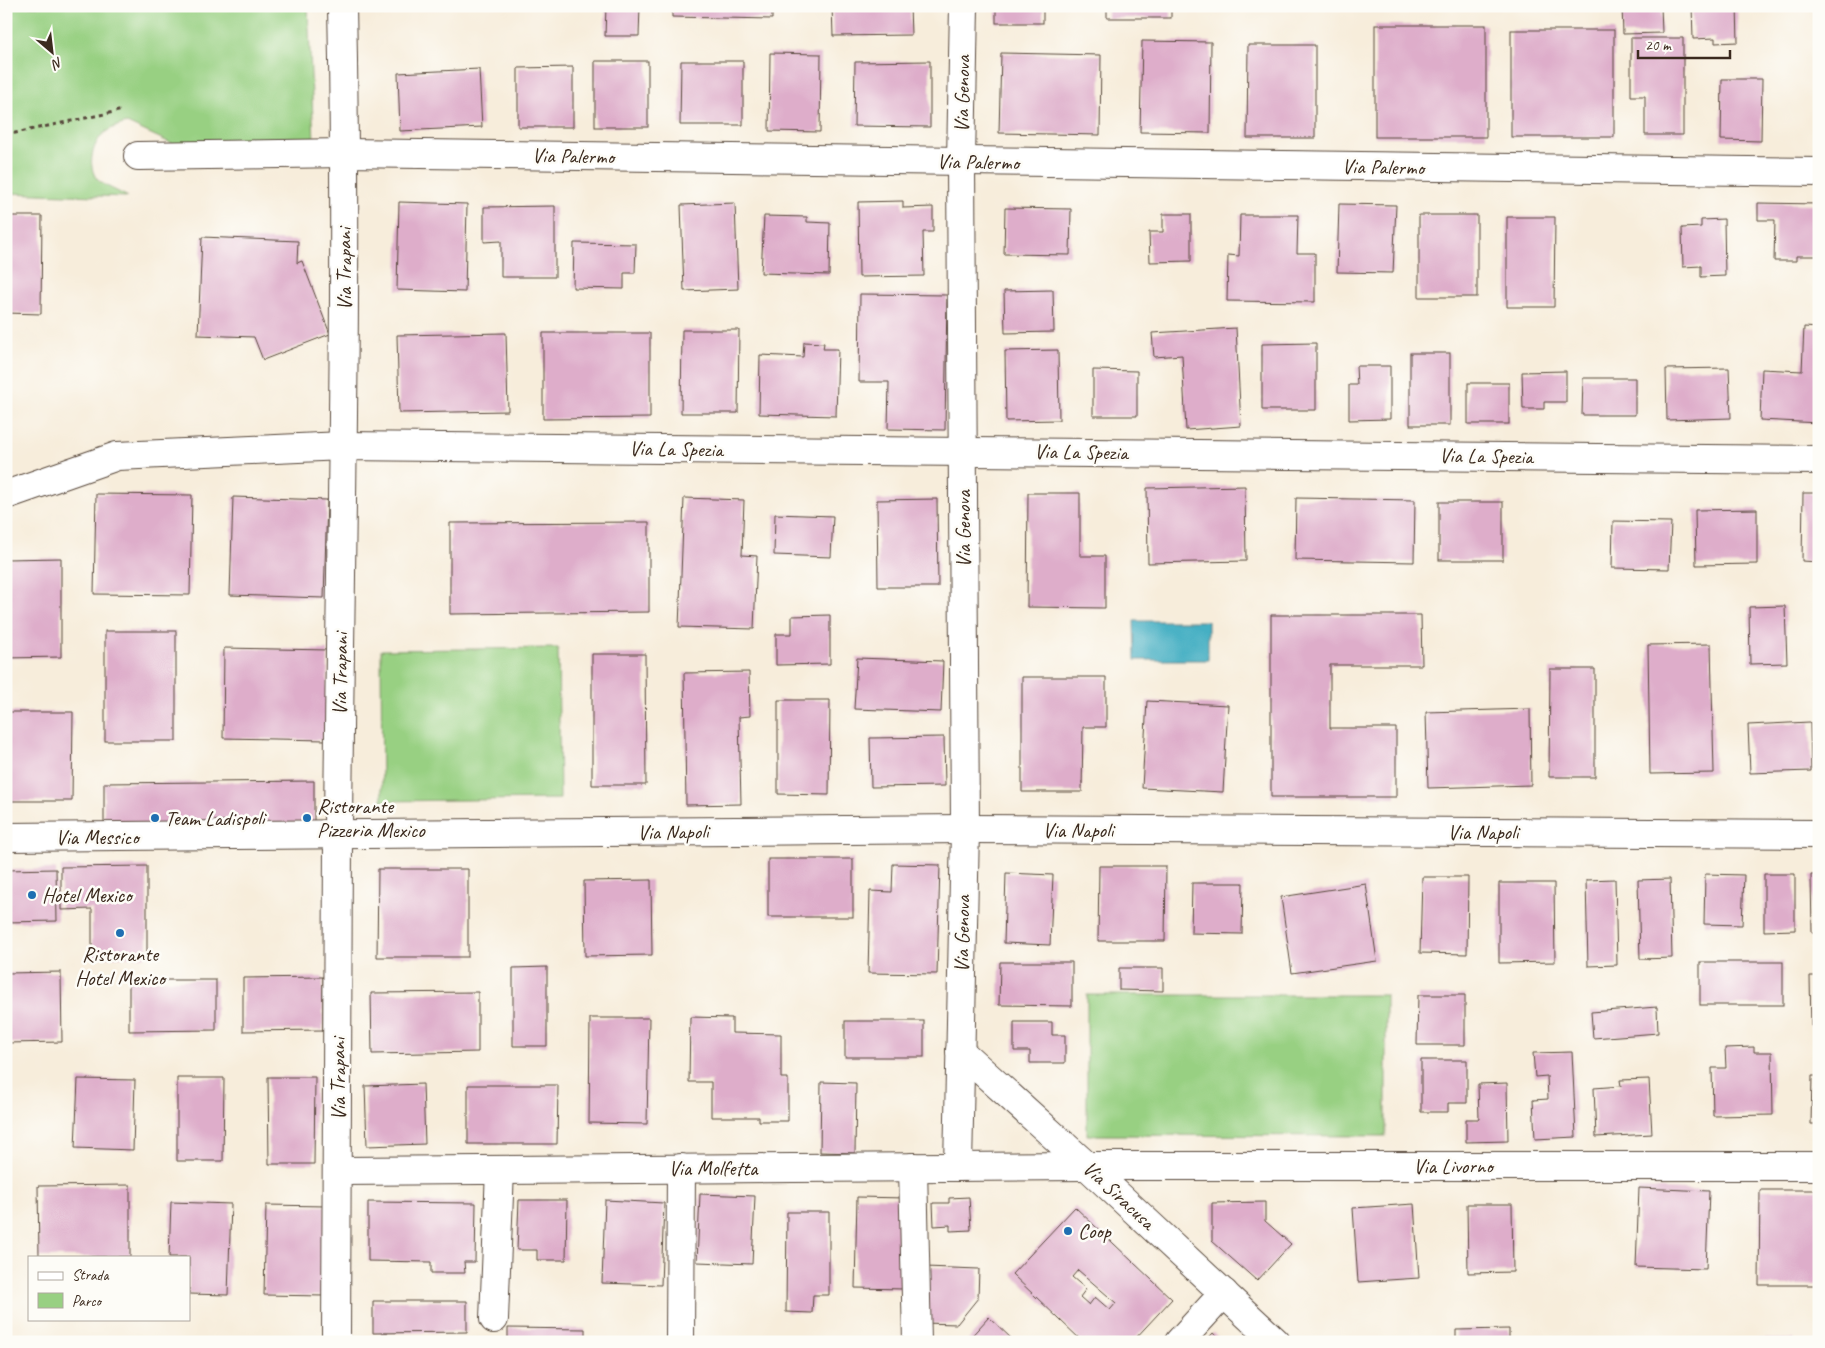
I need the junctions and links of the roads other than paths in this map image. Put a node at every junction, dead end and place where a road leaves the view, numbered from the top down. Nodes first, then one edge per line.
1 (342, 6) edge
2 (964, 6) edge
3 (345, 153) junction
4 (138, 156) dead end
5 (960, 162) junction
6 (1819, 172) edge
7 (343, 446) junction
8 (962, 451) junction
9 (1819, 460) edge
10 (6, 495) edge
11 (965, 829) junction
12 (1819, 834) edge
13 (338, 835) junction
14 (6, 837) edge
15 (960, 1051) junction
16 (1088, 1166) junction
17 (1819, 1166) edge
18 (913, 1167) junction
19 (958, 1167) junction
20 (680, 1168) junction
21 (500, 1170) junction
22 (338, 1171) junction
23 (1224, 1294) junction
24 (494, 1319) dead end
25 (336, 1342) edge
26 (680, 1342) edge
27 (918, 1342) edge
28 (1178, 1342) edge
29 (1276, 1342) edge

1 - 3 street, Via Trapani
2 - 5 street, Via Genova
3 - 4 street, Via Palermo
3 - 5 street, Via Palermo
3 - 7 street, Via Trapani
5 - 6 street, Via Palermo
5 - 8 street, Via Genova
7 - 8 street, Via La Spezia
7 - 10 street, Via La Spezia
7 - 13 street, Via Trapani
8 - 9 street, Via La Spezia
8 - 11 street, Via Genova
11 - 12 street, Via Napoli
11 - 13 street, Via Napoli
11 - 15 street, Via Genova
13 - 14 street, Via Messico
13 - 22 street, Via Trapani
15 - 16 street, Via Siracusa
15 - 19 street, Via Genova
16 - 17 street, Via Livorno
16 - 19 street, Via Molfetta
16 - 23 street, Via Siracusa
18 - 19 street, Via Molfetta
18 - 20 street, Via Molfetta
18 - 27 street
20 - 21 street, Via Molfetta
20 - 26 street
21 - 22 street, Via Molfetta
21 - 24 street
22 - 25 street, Via Trapani
23 - 28 street
23 - 29 street, Via Siracusa

